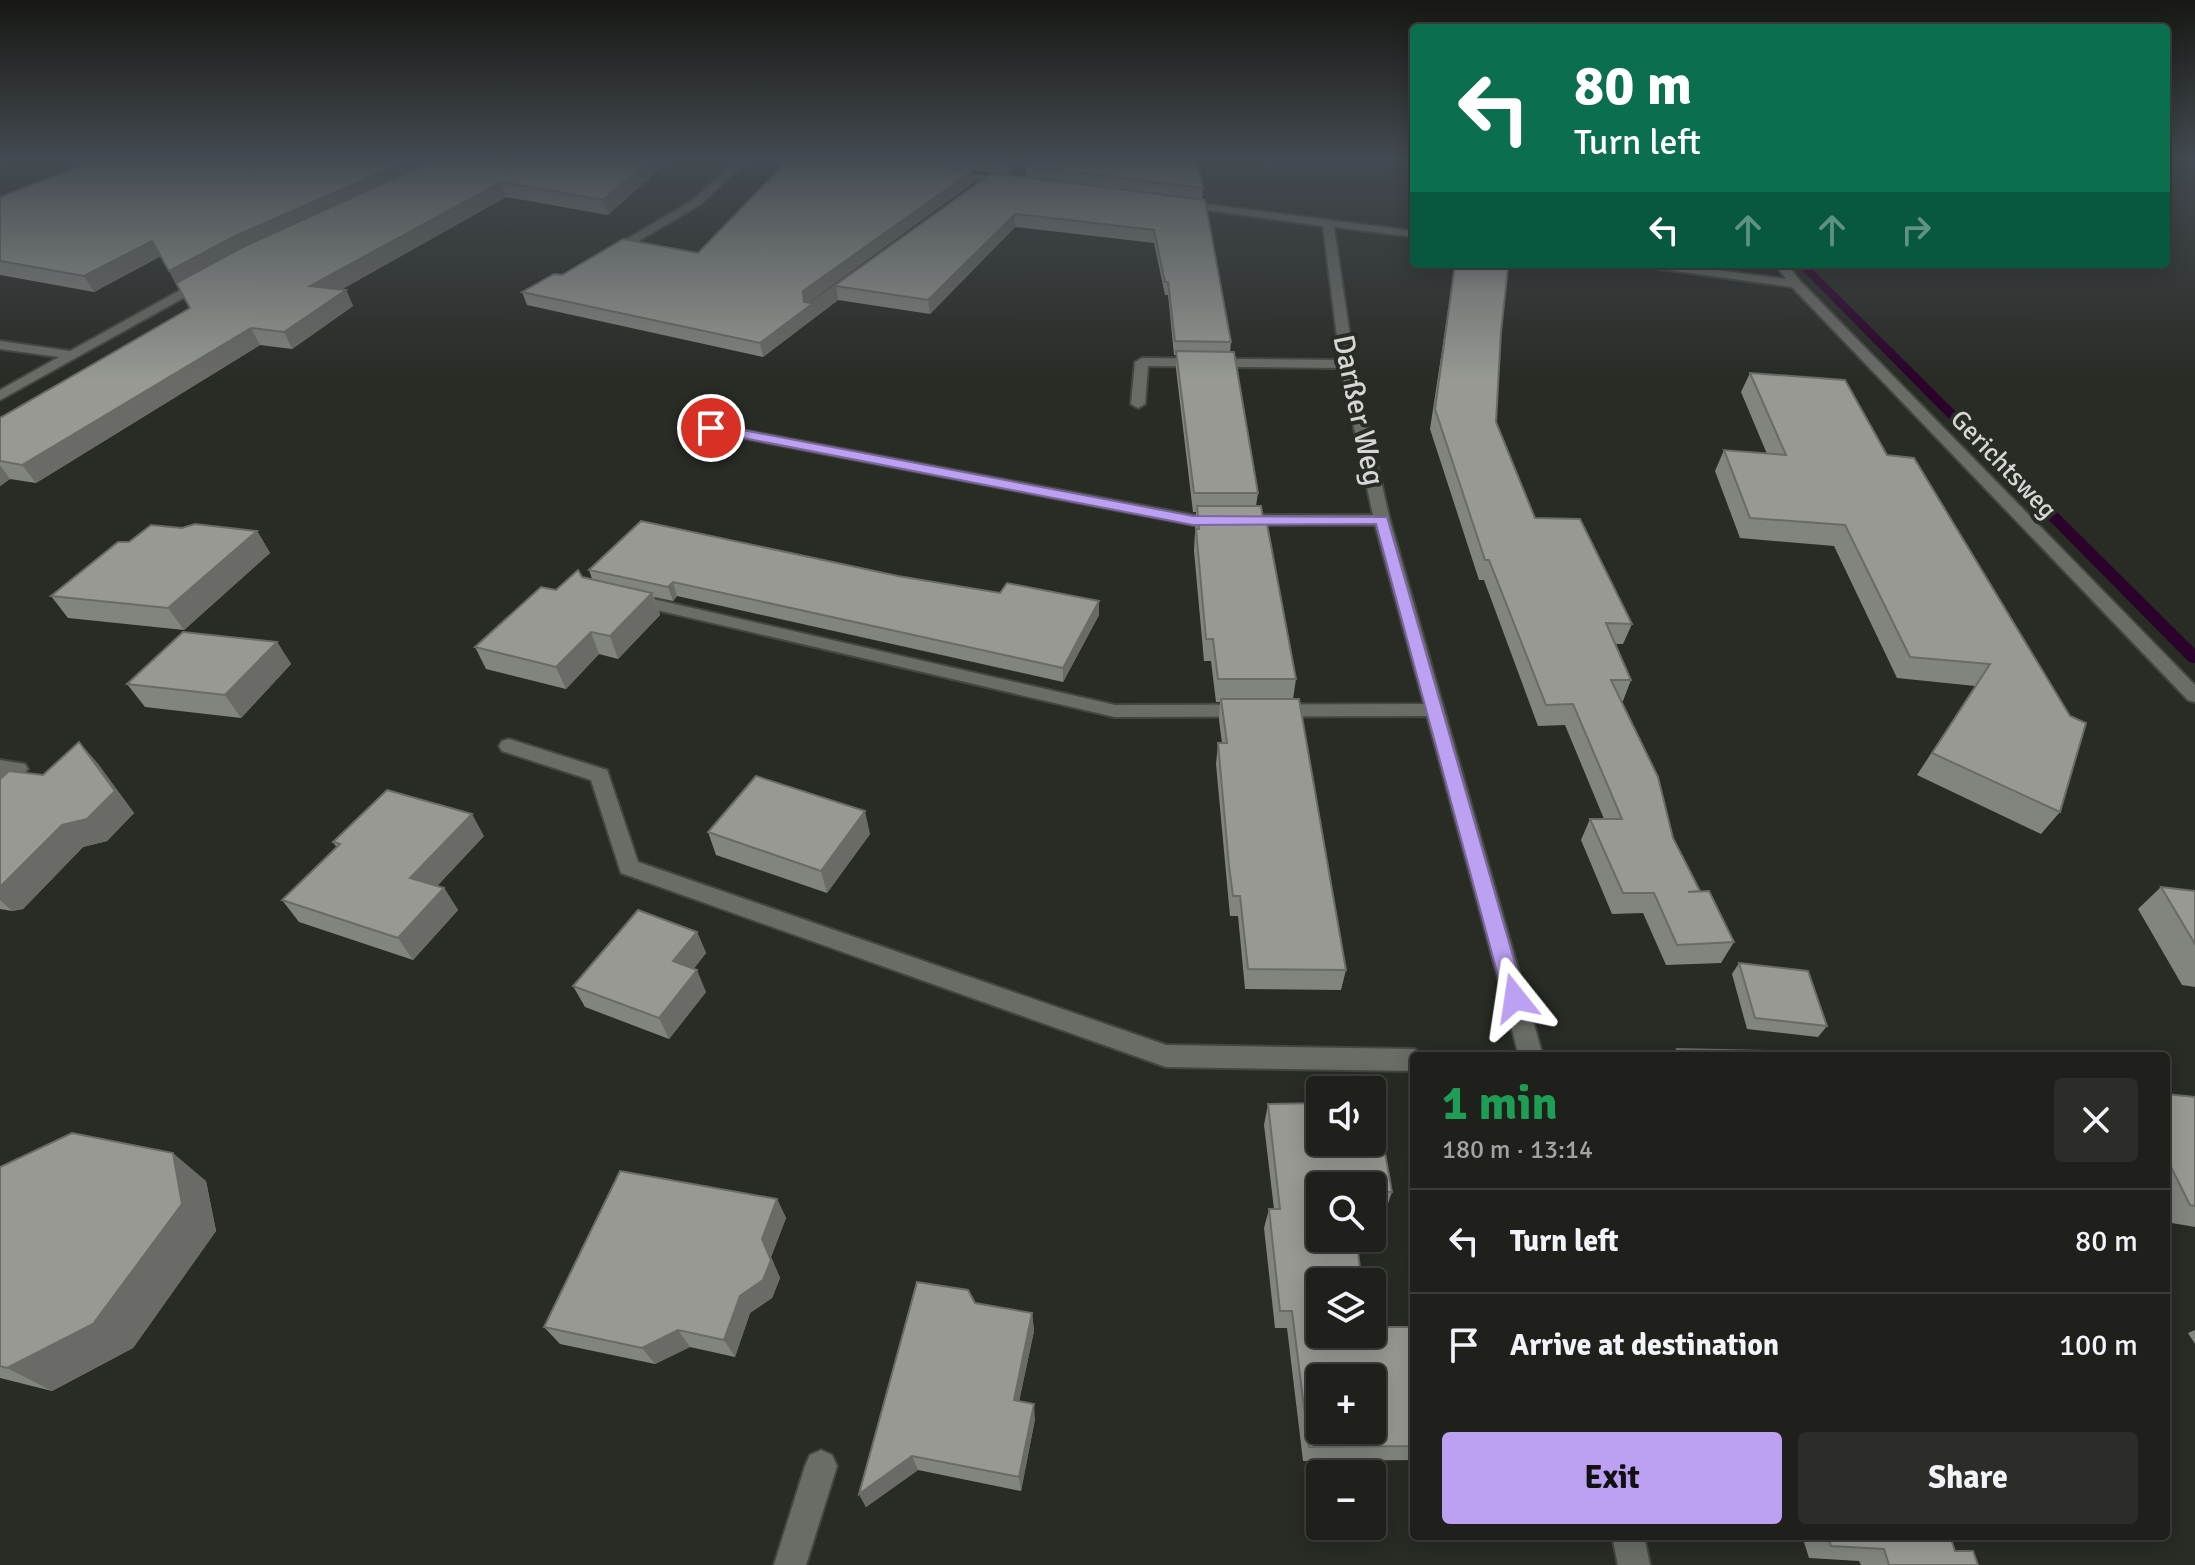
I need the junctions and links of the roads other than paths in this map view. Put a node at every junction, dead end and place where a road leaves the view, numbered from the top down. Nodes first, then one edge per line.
1 (644, 234) edge
2 (1329, 234) edge
3 (602, 259) edge
4 (1675, 268) edge
5 (1784, 268) edge
6 (219, 273) edge
7 (1796, 284) junction
8 (0, 345) edge
9 (70, 355) junction
10 (1347, 364) junction
11 (0, 396) edge
12 (1138, 404) dead end
13 (711, 428) dead end
14 (1382, 520) junction
15 (613, 595) edge
16 (2195, 696) edge
17 (1434, 710) junction
18 (509, 746) dead end
19 (0, 767) edge
20 (0, 785) edge
21 (1530, 1052) edge
22 (1410, 1060) edge
23 (821, 1466) dead end
24 (1629, 1540) edge
25 (790, 1565) edge
26 (1634, 1565) edge

1 - 3 street
2 - 10 street, Darßer Weg
4 - 7 street
5 - 7 street, Gerichtsweg
6 - 9 street
7 - 16 street, Gerichtsweg
8 - 9 street
9 - 11 street
10 - 12 street
10 - 14 street, Darßer Weg
13 - 14 street
14 - 17 street, Darßer Weg
15 - 17 street
17 - 21 street, Darßer Weg
18 - 22 street
19 - 20 street
23 - 25 street
24 - 26 street

